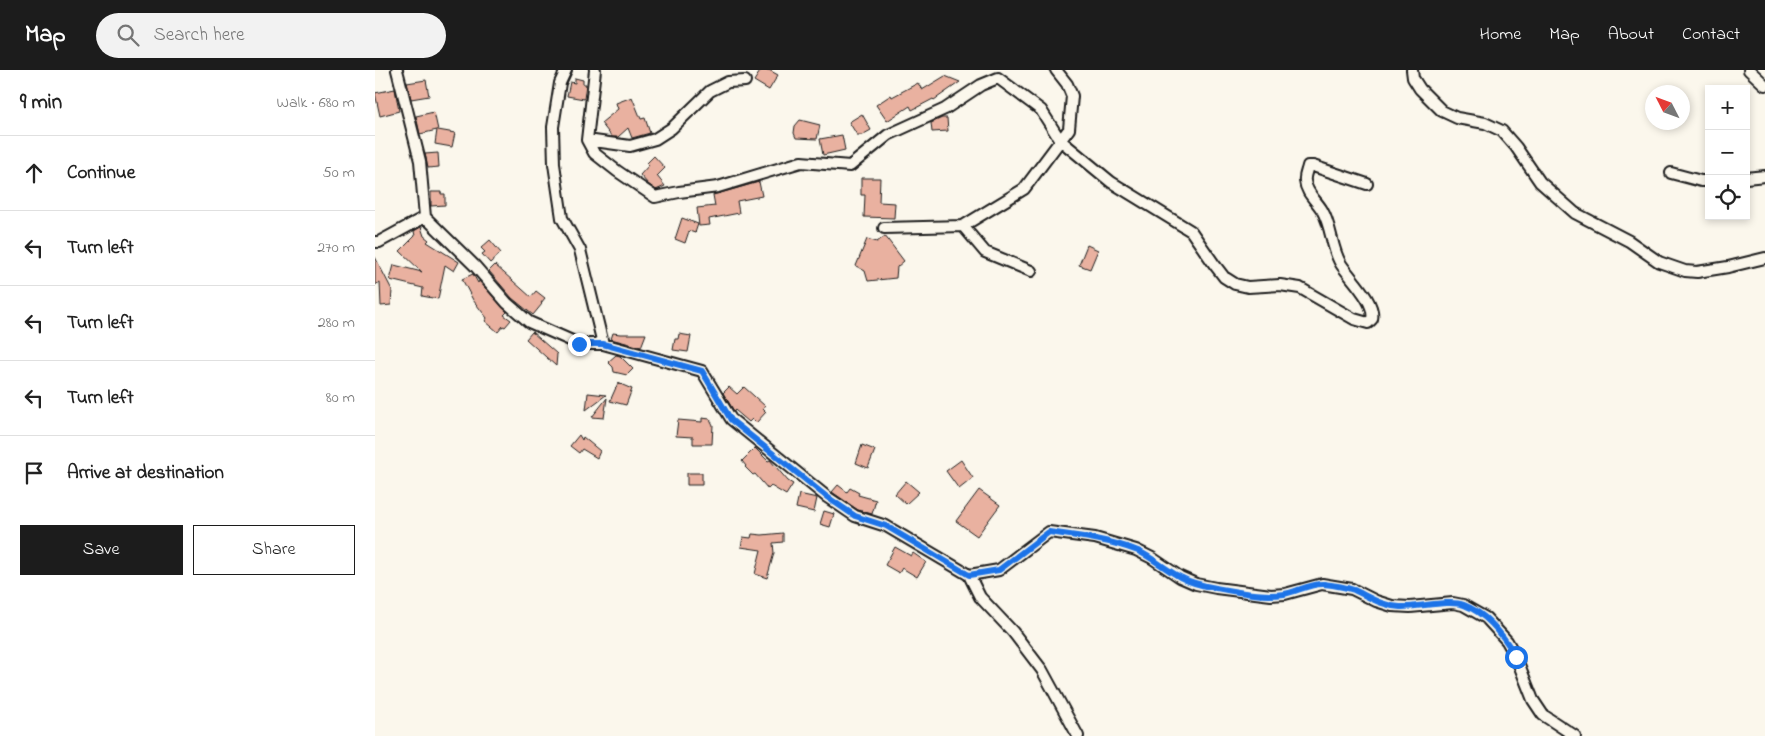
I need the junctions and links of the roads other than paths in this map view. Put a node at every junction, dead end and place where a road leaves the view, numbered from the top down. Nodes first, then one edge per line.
1 (397, 70) edge
2 (566, 70) edge
3 (595, 70) edge
4 (1056, 70) edge
5 (1412, 70) edge
6 (1749, 70) edge
7 (745, 81) dead end
8 (1765, 85) edge
9 (587, 140) junction
10 (1060, 140) junction
11 (1671, 173) dead end
12 (1765, 176) edge
13 (1750, 178) edge
14 (1705, 180) edge
15 (1367, 184) dead end
16 (425, 217) junction
17 (963, 226) junction
18 (884, 228) dead end
19 (375, 242) edge
20 (1765, 258) edge
21 (1031, 271) dead end
22 (603, 344) junction
23 (969, 575) junction
24 (1078, 736) edge
25 (1575, 736) edge

1 - 16 street
2 - 22 street
3 - 9 street
4 - 10 street
5 - 20 street
6 - 8 street
7 - 9 street
9 - 10 street
10 - 15 street
10 - 17 street
11 - 14 street
12 - 13 street
16 - 19 street
16 - 22 street
17 - 18 street
17 - 21 street
22 - 23 street
23 - 24 street
23 - 25 street

